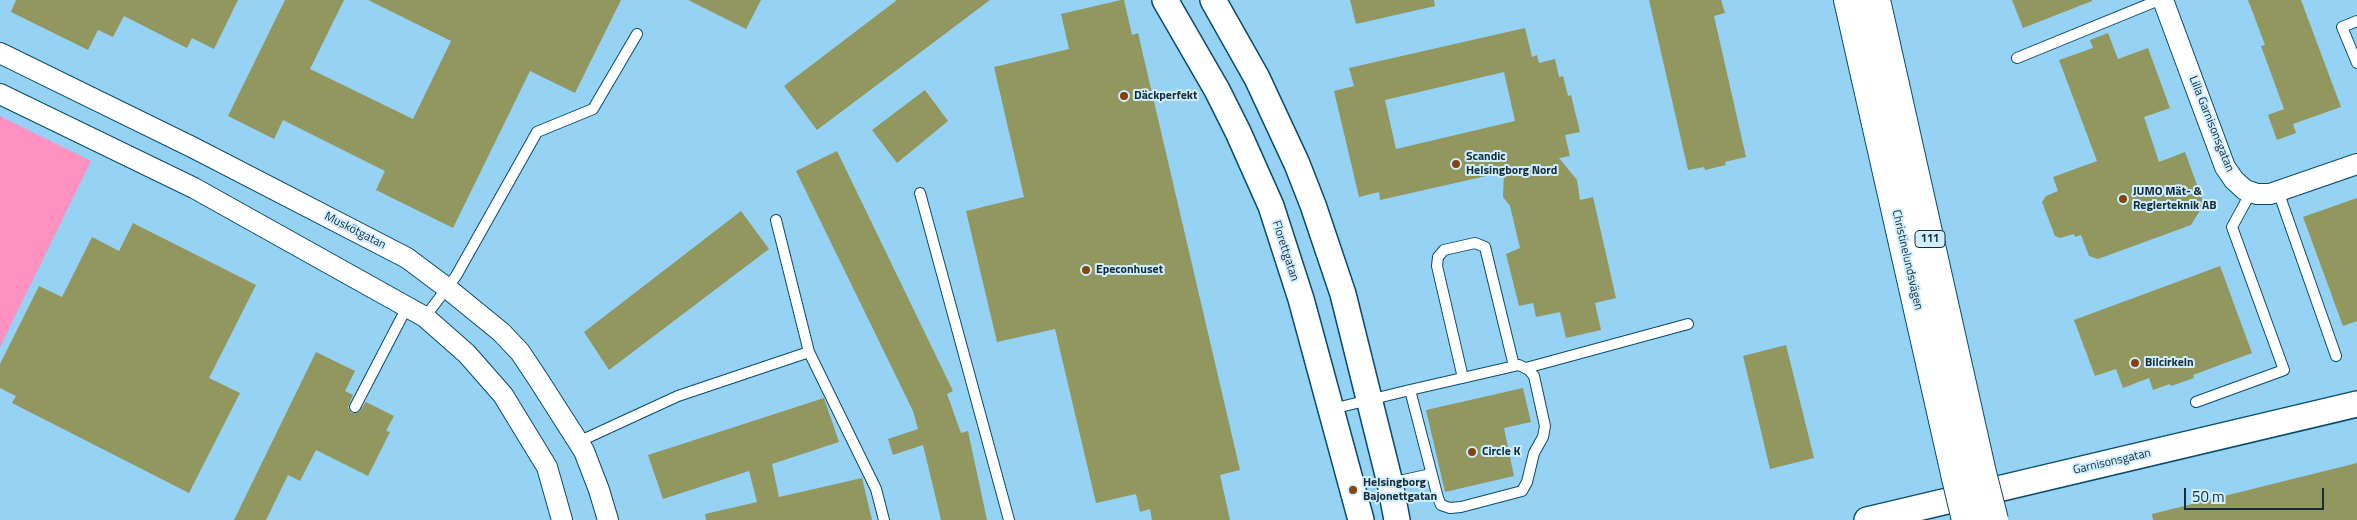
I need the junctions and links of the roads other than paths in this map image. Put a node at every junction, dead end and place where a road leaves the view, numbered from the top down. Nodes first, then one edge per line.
1 (1164, 0) edge
2 (1213, 0) edge
3 (1842, 0) edge
4 (1848, 0) edge
5 (2161, 0) edge
6 (1877, 2) edge
7 (2357, 21) edge
8 (637, 34) dead end
9 (0, 53) edge
10 (2017, 58) dead end
11 (2357, 63) edge
12 (1868, 88) junction
13 (0, 94) edge
14 (2357, 164) edge
15 (2278, 191) junction
16 (920, 192) dead end
17 (2251, 192) junction
18 (776, 220) dead end
19 (447, 288) junction
20 (407, 307) junction
21 (425, 316) junction
22 (1688, 324) dead end
23 (809, 352) junction
24 (2336, 356) dead end
25 (1514, 366) junction
26 (1526, 368) junction
27 (1463, 378) junction
28 (1410, 390) junction
29 (1370, 399) junction
30 (2196, 402) dead end
31 (2357, 404) edge
32 (355, 407) dead end
33 (1331, 409) junction
34 (578, 442) junction
35 (1431, 474) junction
36 (1969, 475) junction
37 (1390, 484) junction
38 (562, 520) edge
39 (608, 520) edge
40 (884, 520) edge
41 (1009, 520) edge
42 (1361, 520) edge
43 (1397, 520) edge
44 (1867, 520) edge
45 (1966, 520) edge
46 (1994, 520) edge

1 - 33 street, Florettgatan
2 - 29 street
3 - 12 main road
4 - 12 main road, Christinelundsvägen / 111
5 - 10 lane
5 - 17 street, Lilla Garnisonsgatan
6 - 36 main road, Christinelundsvägen / 111
7 - 11 lane
8 - 19 lane
9 - 19 street, Muskötgatan
12 - 36 main road, Christinelundsvägen / 111
13 - 20 street
14 - 15 street
15 - 17 street
15 - 24 lane
16 - 41 lane
17 - 30 lane
18 - 23 lane
19 - 21 lane
19 - 34 street, Muskötgatan
20 - 21 street
20 - 32 lane
21 - 38 street
22 - 26 lane
23 - 34 lane
23 - 40 lane
25 - 26 lane
25 - 27 lane
25 - 27 lane
26 - 35 lane
27 - 28 lane
28 - 29 lane
28 - 35 lane
29 - 33 lane
29 - 37 street
31 - 44 street, Garnisonsgatan
33 - 42 street, Florettgatan
34 - 39 street, Muskötgatan
35 - 37 lane
36 - 45 main road, Christinelundsvägen / 111, bridge
36 - 46 main road, Christinelundsvägen / 111, bridge
37 - 43 street

